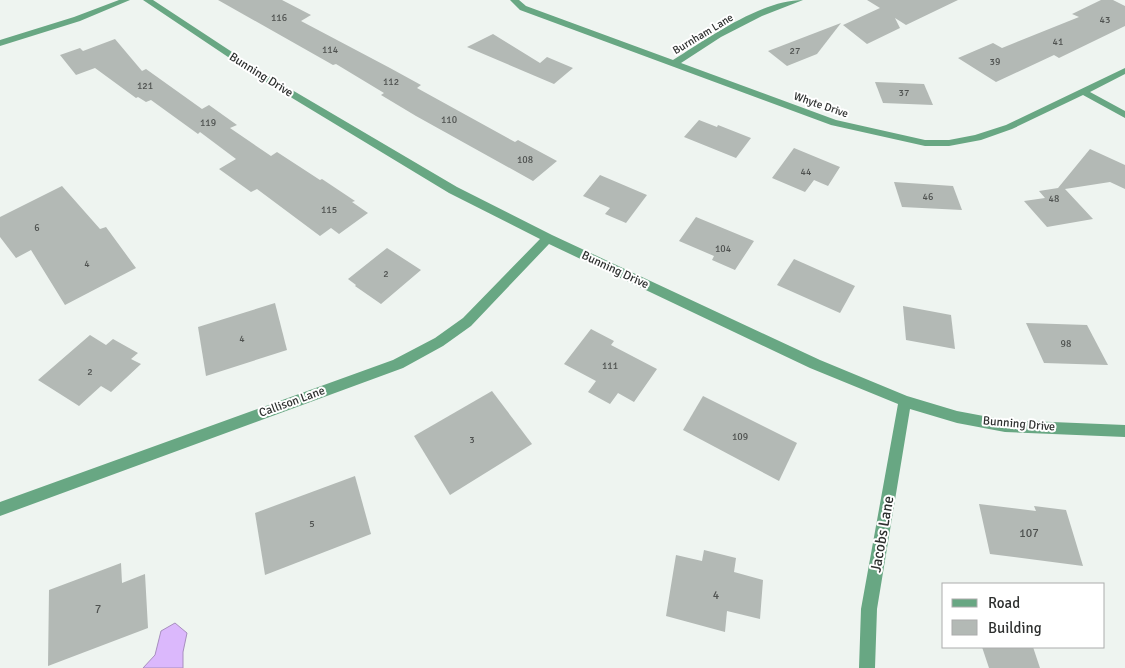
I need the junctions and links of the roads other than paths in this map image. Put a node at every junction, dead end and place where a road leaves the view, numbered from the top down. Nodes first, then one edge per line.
1 (126, 0) edge
2 (147, 0) edge
3 (514, 0) edge
4 (799, 0) edge
5 (0, 43) edge
6 (674, 64) junction
7 (1125, 71) edge
8 (1082, 91) junction
9 (1125, 115) edge
10 (548, 238) junction
11 (904, 401) junction
12 (1125, 431) edge
13 (0, 509) edge
14 (867, 668) edge

1 - 5 street
2 - 10 street, Bunning Drive
3 - 6 street, Whyte Drive
4 - 6 street, Burnham Lane
6 - 8 street, Whyte Drive
7 - 8 street, Whyte Drive
8 - 9 street
10 - 11 street, Bunning Drive
10 - 13 street, Callison Lane
11 - 12 street, Bunning Drive
11 - 14 street, Jacobs Lane

